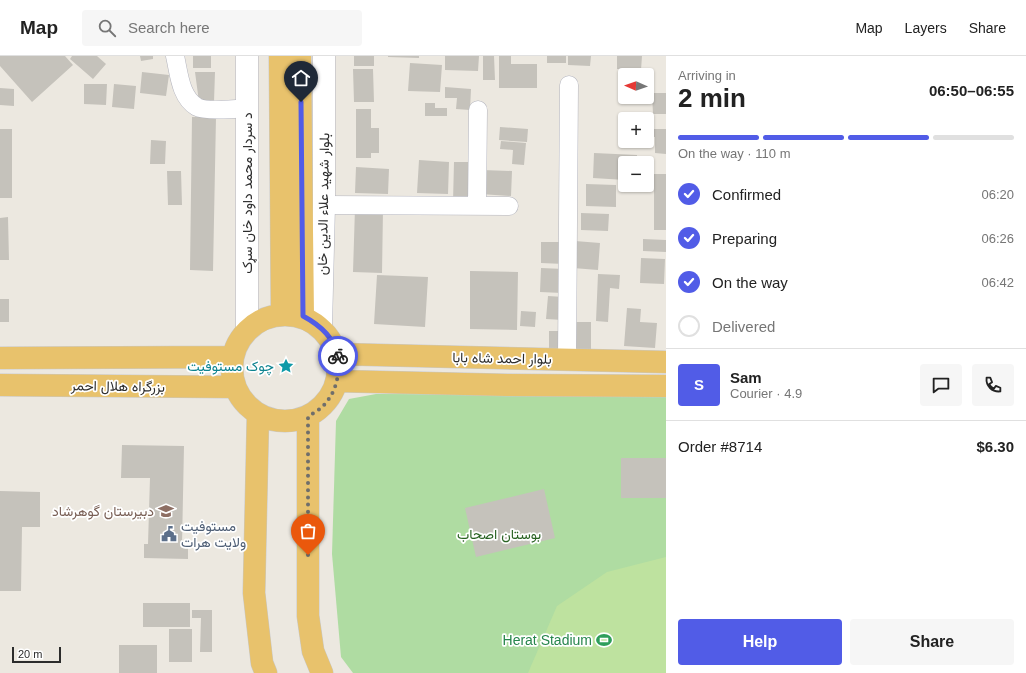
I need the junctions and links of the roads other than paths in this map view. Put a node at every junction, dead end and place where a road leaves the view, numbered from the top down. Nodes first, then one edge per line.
1 (175, 56) edge
2 (247, 56) edge
3 (280, 56) edge
4 (300, 56) edge
5 (324, 56) edge
6 (569, 85) dead end
7 (247, 108) junction
8 (478, 110) dead end
9 (324, 205) junction
10 (477, 206) junction
11 (509, 206) dead end
12 (282, 314) junction
13 (312, 322) junction
14 (247, 330) junction
15 (337, 354) junction
16 (233, 357) junction
17 (0, 358) edge
18 (567, 360) junction
19 (666, 362) edge
20 (338, 381) junction
21 (0, 385) edge
22 (666, 386) edge
23 (235, 388) junction
24 (258, 414) junction
25 (308, 417) junction
26 (266, 673) edge
27 (322, 673) edge

1 - 7 street
2 - 7 street, د سردار محمد داود خان سړک
3 - 12 highway
4 - 13 highway
5 - 9 street, بلوار شهید علاء الدین خان
6 - 18 street
7 - 14 street, د سردار محمد داود خان سړک
8 - 10 street
9 - 10 street
9 - 13 street, بلوار شهید علاء الدین خان
10 - 11 street
12 - 13 highway
12 - 14 highway
13 - 15 highway
14 - 16 highway
15 - 18 highway, بلوار احمد شاه بابا
15 - 20 highway
16 - 17 highway, بزرگراه هلال احمر
16 - 23 highway
18 - 19 highway, بلوار احمد شاه بابا
20 - 22 highway, بلوار احمد شاه بابا
20 - 25 highway
21 - 23 highway, بزرگراه هلال احمر
23 - 24 highway
24 - 25 highway
24 - 26 highway
25 - 27 highway

